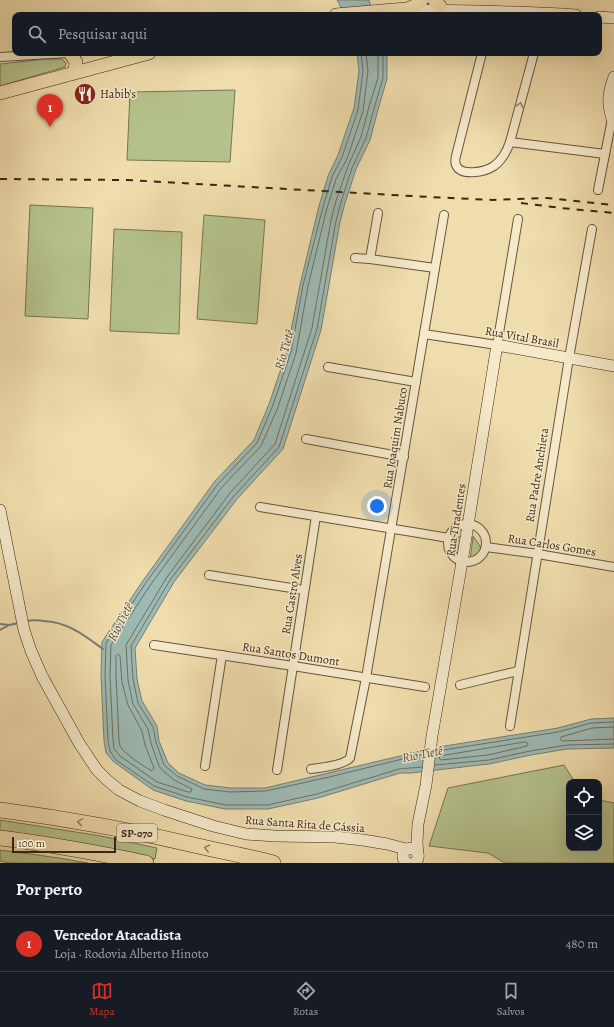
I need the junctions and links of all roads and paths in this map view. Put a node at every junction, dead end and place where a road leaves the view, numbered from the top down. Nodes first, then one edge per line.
1 (421, 2) edge
2 (437, 3) edge
3 (396, 10) junction
4 (471, 10) junction
5 (372, 12) edge
6 (485, 12) edge
7 (602, 17) edge
8 (614, 18) edge
9 (17, 56) edge
10 (72, 56) edge
11 (137, 56) edge
12 (481, 56) edge
13 (533, 56) edge
14 (0, 57) edge
15 (75, 72) junction
16 (614, 76) edge
17 (0, 93) edge
18 (613, 119) edge
19 (510, 142) junction
20 (605, 154) junction
21 (598, 190) dead end
22 (378, 213) dead end
23 (444, 215) dead end
24 (518, 219) dead end
25 (592, 229) dead end
26 (355, 258) dead end
27 (370, 259) junction
28 (434, 268) junction
29 (424, 334) junction
30 (497, 345) junction
31 (569, 358) junction
32 (614, 366) edge
33 (328, 368) dead end
34 (416, 382) junction
35 (306, 439) dead end
36 (404, 457) junction
37 (260, 507) dead end
38 (0, 510) edge
39 (316, 516) junction
40 (469, 524) junction
41 (392, 529) junction
42 (449, 538) junction
43 (486, 547) junction
44 (538, 554) junction
45 (462, 562) junction
46 (614, 567) edge
47 (209, 575) dead end
48 (304, 590) junction
49 (154, 645) dead end
50 (222, 655) junction
51 (294, 666) junction
52 (518, 671) junction
53 (366, 678) junction
54 (460, 685) dead end
55 (424, 686) dead end
56 (510, 726) dead end
57 (205, 766) dead end
58 (311, 769) dead end
59 (277, 770) dead end
60 (0, 810) edge
61 (0, 838) edge
62 (412, 859) edge
63 (146, 863) edge
64 (273, 863) edge

1 - 2 street
1 - 3 main road
2 - 4 street
3 - 4 street
3 - 5 main road
4 - 6 street
7 - 8 street
9 - 14 street
10 - 15 main road
11 - 15 main road
12 - 19 street
19 -> 13 street
15 - 17 main road
16 - 18 street
18 - 20 street
19 - 20 street
20 - 21 street
22 - 27 street
23 - 28 street, Rua Joaquim Nabuco
24 - 30 street, Rua Tiradentes
25 - 31 street, Rua Padre Anchieta
26 - 27 street
27 - 28 street
28 - 29 street, Rua Joaquim Nabuco
29 - 30 street, Rua Vital Brasil
29 - 34 street, Rua Joaquim Nabuco
30 - 31 street, Rua Vital Brasil
30 - 40 street, Rua Tiradentes
31 - 32 street, Rua Vital Brasil
31 - 44 street, Rua Padre Anchieta
33 - 34 street
34 - 36 street, Rua Joaquim Nabuco
35 - 36 street
36 - 41 street, Rua Joaquim Nabuco
37 - 39 street
38 - 62 street, Rua Santa Rita de Cássia
39 - 41 street
39 - 48 street, Rua Castro Alves
40 - 42 street
40 - 43 street
40 - 45 street, Rua Tiradentes
41 - 42 street
41 - 53 street, Rua Joaquim Nabuco
42 - 45 street
43 - 44 street, Rua Carlos Gomes
43 - 45 street
44 - 46 street, Rua Carlos Gomes
44 - 52 street, Rua Padre Anchieta
45 - 62 street, Rua Tiradentes
47 - 48 street
48 - 51 street, Rua Castro Alves
49 - 50 street, Rua Santos Dumont
50 - 51 street, Rua Santos Dumont
50 - 57 street
51 - 53 street, Rua Santos Dumont
51 - 59 street, Rua Castro Alves
52 - 54 street
52 - 56 street, Rua Padre Anchieta
53 - 55 street, Rua Santos Dumont
53 - 58 street, Rua Joaquim Nabuco
64 -> 60 highway, SP-070
61 - 63 highway, SP-070

